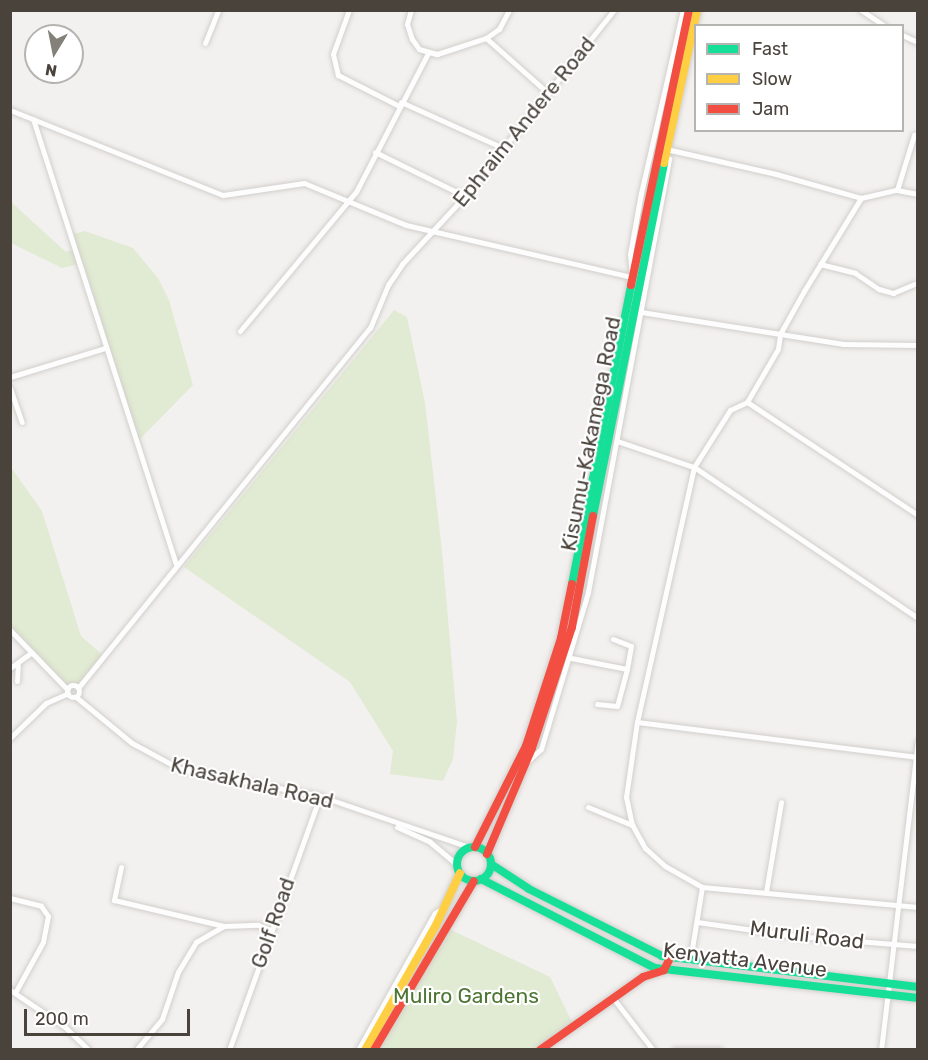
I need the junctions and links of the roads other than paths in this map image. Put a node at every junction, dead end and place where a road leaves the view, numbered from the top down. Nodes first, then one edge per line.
1 (218, 10) edge
2 (349, 10) edge
3 (411, 10) edge
4 (509, 10) edge
5 (614, 10) edge
6 (683, 10) edge
7 (689, 10) edge
8 (861, 10) edge
9 (694, 24) edge
10 (882, 24) edge
11 (904, 35) edge
12 (486, 38) junction
13 (918, 42) edge
14 (205, 43) dead end
15 (428, 53) junction
16 (548, 93) junction
17 (400, 104) junction
18 (10, 110) edge
19 (33, 119) junction
20 (914, 135) dead end
21 (503, 148) junction
22 (668, 149) junction
23 (375, 152) junction
24 (897, 190) junction
25 (918, 194) edge
26 (465, 196) junction
27 (861, 198) junction
28 (348, 201) junction
29 (432, 231) junction
30 (820, 264) junction
31 (632, 277) junction
32 (914, 284) dead end
33 (641, 312) junction
34 (240, 331) dead end
35 (780, 334) junction
36 (918, 345) edge
37 (105, 348) junction
38 (10, 377) edge
39 (10, 388) edge
40 (747, 402) junction
41 (22, 422) dead end
42 (617, 441) junction
43 (694, 467) junction
44 (609, 483) junction
45 (599, 495) junction
46 (918, 515) edge
47 (176, 565) junction
48 (918, 618) edge
49 (10, 630) edge
50 (613, 639) dead end
51 (31, 654) junction
52 (571, 658) junction
53 (18, 664) junction
54 (10, 668) edge
55 (627, 669) junction
56 (17, 681) dead end
57 (78, 688) junction
58 (68, 691) junction
59 (76, 697) junction
60 (597, 704) dead end
61 (637, 722) junction
62 (10, 738) edge
63 (918, 741) edge
64 (916, 757) edge
65 (528, 761) junction
66 (320, 796) junction
67 (781, 802) dead end
68 (588, 807) dead end
69 (376, 817) junction
70 (632, 825) junction
71 (472, 847) junction
72 (487, 854) junction
73 (491, 864) junction
74 (121, 867) dead end
75 (458, 869) junction
76 (477, 880) junction
77 (702, 887) junction
78 (530, 889) junction
79 (766, 892) junction
80 (10, 898) edge
81 (523, 900) junction
82 (899, 906) junction
83 (918, 907) edge
84 (444, 908) junction
85 (697, 922) junction
86 (224, 927) junction
87 (271, 930) junction
88 (894, 945) junction
89 (918, 946) edge
90 (654, 954) junction
91 (670, 958) junction
92 (690, 961) junction
93 (647, 964) junction
94 (746, 968) junction
95 (664, 970) junction
96 (803, 974) junction
97 (643, 976) junction
98 (744, 979) junction
99 (888, 984) junction
100 (801, 986) junction
101 (918, 987) edge
102 (13, 992) edge
103 (886, 995) junction
104 (613, 998) junction
105 (918, 998) edge
106 (89, 1050) edge
107 (136, 1050) edge
108 (228, 1050) edge
109 (358, 1050) edge
110 (364, 1050) edge
111 (374, 1050) edge
112 (540, 1050) edge
113 (653, 1050) edge
114 (674, 1050) edge
115 (720, 1050) edge
116 (881, 1050) edge

1 - 14 street
2 - 17 street
3 - 15 street
4 - 12 street
5 - 16 street, Ephraim Andere Road
6 - 31 street
7 - 31 main road, Kisumu-Kakamega Road
8 - 10 street
9 - 22 main road, Kisumu-Kakamega Road
11 - 13 street
12 - 15 street
12 - 16 street
15 - 17 street
16 - 21 street, Ephraim Andere Road
17 - 21 street
17 - 23 street
18 - 19 street
19 - 28 street
19 - 37 street
20 - 24 street
21 - 26 street, Ephraim Andere Road
22 - 27 street
22 - 33 street
22 - 45 main road, Kisumu-Kakamega Road
23 - 26 street
23 - 28 street
24 - 25 street
24 - 27 street
26 - 29 street, Ephraim Andere Road
27 - 30 street
28 - 29 street
28 - 34 street
29 - 31 street
29 - 47 street, Ephraim Andere Road
30 - 32 street
30 - 35 street
31 - 71 main road, Kisumu-Kakamega Road
33 - 35 street
33 - 42 street
35 - 36 street
35 - 40 street
37 - 38 street
37 - 47 street
39 - 41 street
40 - 43 street
40 - 46 street
42 - 43 street
42 - 44 street
43 - 48 street
43 - 61 street
44 - 45 street
44 - 52 street
45 - 65 main road, Kisumu-Kakamega Road
47 - 57 street, Ephraim Andere Road
49 - 51 street
50 - 55 street
51 - 53 street
51 - 58 street
52 - 55 street
52 - 65 street
53 - 54 street
53 - 56 street
55 - 60 street
57 - 58 street
57 - 59 street
58 - 59 street, Khasakhala Road
58 - 62 street
59 - 66 street, Khasakhala Road
61 - 64 street
61 - 70 street
63 - 64 street
64 - 82 street
65 - 72 main road, Kisumu-Kakamega Road
66 - 69 street, Khasakhala Road
66 - 87 street, Golf Road
67 - 79 street
68 - 70 street
69 - 71 street
69 - 75 street
70 - 77 street
71 - 72 main road
71 - 75 main road
72 - 73 main road
73 - 76 main road
73 - 78 main road, Kenyatta Avenue
74 - 86 street
75 - 76 main road
75 - 84 main road
76 - 81 main road, Kenyatta Avenue
76 - 111 main road
77 - 79 street
77 - 85 street
78 - 81 main road
78 - 90 main road, Kenyatta Avenue
79 - 82 street
80 - 102 street
81 - 93 main road, Kenyatta Avenue
82 - 83 street
82 - 88 street
84 - 109 street
84 - 110 main road
85 - 88 street, Muruli Road
85 - 92 street
86 - 87 street
86 - 107 street
87 - 108 street, Golf Road
88 - 89 street, Muruli Road
88 - 99 street
90 - 91 main road, Kenyatta Avenue
90 - 93 main road
91 - 92 main road, Kenyatta Avenue
91 - 95 main road
92 - 94 main road, Kenyatta Avenue
93 - 95 main road, Kenyatta Avenue
93 - 97 main road
94 - 96 main road, Kenyatta Avenue
94 - 98 main road
95 - 97 main road
95 - 98 main road, Kenyatta Avenue
96 - 99 main road, Kenyatta Avenue
96 - 100 main road
97 - 104 main road
98 - 100 main road, Kenyatta Avenue
99 - 101 main road, Kenyatta Avenue
99 - 103 street
100 - 103 main road, Kenyatta Avenue
102 - 106 street
103 - 105 main road, Kenyatta Avenue
103 - 116 street
104 - 112 main road
104 - 113 street
114 - 115 street

